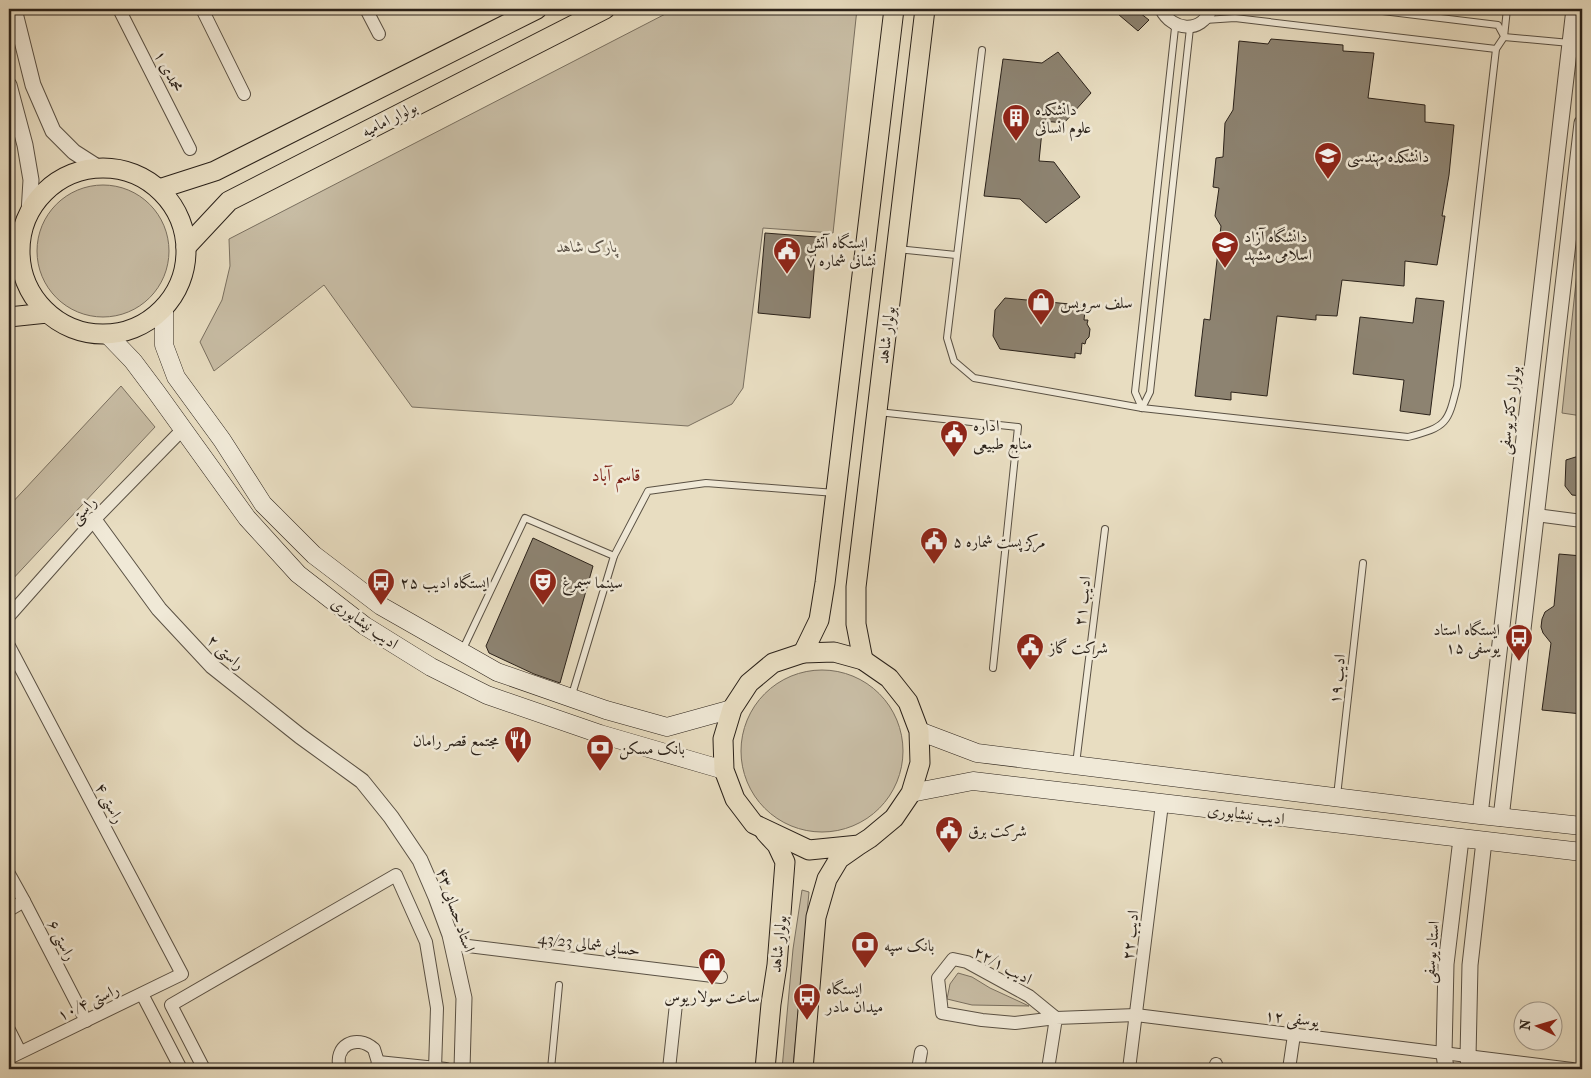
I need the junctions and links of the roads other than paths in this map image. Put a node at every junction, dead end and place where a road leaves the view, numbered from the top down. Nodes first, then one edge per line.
1 (14, 9) edge
2 (119, 9) edge
3 (202, 9) edge
4 (366, 9) edge
5 (537, 9) edge
6 (605, 9) edge
7 (894, 9) edge
8 (925, 9) edge
9 (1211, 9) edge
10 (1366, 9) edge
11 (1507, 9) edge
12 (1574, 9) edge
13 (1163, 13) edge
14 (1204, 20) junction
15 (1192, 26) junction
16 (379, 34) dead end
17 (1504, 37) junction
18 (1570, 43) junction
19 (1496, 49) junction
20 (982, 50) dead end
21 (9, 85) edge
22 (244, 94) dead end
23 (1582, 124) edge
24 (190, 149) dead end
25 (99, 168) junction
26 (159, 189) junction
27 (29, 213) junction
28 (1576, 227) edge
29 (22, 233) junction
30 (186, 247) junction
31 (896, 249) junction
32 (9, 251) edge
33 (956, 255) junction
34 (164, 307) junction
35 (47, 313) junction
36 (9, 317) edge
37 (107, 334) junction
38 (1142, 408) junction
39 (877, 412) junction
40 (184, 429) junction
41 (836, 493) junction
42 (1536, 515) junction
43 (94, 520) junction
44 (1582, 521) edge
45 (1104, 529) dead end
46 (614, 556) junction
47 (1363, 563) dead end
48 (9, 616) edge
49 (9, 646) edge
50 (462, 651) junction
51 (802, 653) junction
52 (863, 660) junction
53 (993, 668) dead end
54 (571, 699) junction
55 (732, 709) junction
56 (919, 731) junction
57 (1076, 765) junction
58 (724, 770) junction
59 (362, 781) joint
60 (911, 793) junction
61 (1337, 798) junction
62 (1162, 804) junction
63 (1480, 815) junction
64 (1501, 818) junction
65 (1582, 826) edge
66 (760, 828) junction
67 (1461, 839) junction
68 (1484, 842) junction
69 (859, 845) junction
70 (1582, 852) edge
71 (9, 874) edge
72 (24, 901) junction
73 (9, 910) edge
74 (452, 944) junction
75 (182, 974) joint
76 (721, 977) dead end
77 (559, 985) dead end
78 (142, 994) junction
79 (676, 1004) dead end
80 (1136, 1015) junction
81 (1056, 1018) junction
82 (86, 1021) junction
83 (9, 1030) edge
84 (1294, 1035) junction
85 (921, 1052) dead end
86 (1444, 1054) junction
87 (14, 1055) edge
88 (1468, 1063) edge
89 (377, 1066) edge
90 (181, 1069) edge
91 (204, 1069) edge
92 (340, 1069) edge
93 (439, 1069) edge
94 (462, 1069) edge
95 (551, 1069) edge
96 (669, 1069) edge
97 (766, 1069) edge
98 (803, 1069) edge
99 (918, 1069) edge
100 (1048, 1069) edge
101 (1130, 1069) edge
102 (1289, 1069) edge
103 (1446, 1069) edge
104 (1572, 1069) edge

1 - 25 street
2 - 24 street, محمدی ۱
3 - 22 street
4 - 16 street
5 - 26 main road, بولوار امامیه
6 - 30 main road, بولوار امامیه
7 - 41 main road, بولوار شاهد
8 - 31 main road, بولوار شاهد
9 - 14 street
10 - 17 lane
11 - 17 lane
12 - 18 street, بولوار دکتر یوسفی
13 - 15 street
13 - 38 lane
14 - 15 street
14 - 19 lane
15 - 38 lane
17 - 18 lane
17 - 19 lane
18 - 63 street, بولوار دکتر یوسفی
19 - 38 lane
20 - 33 lane
21 - 27 street
23 - 28 street
25 - 26 main road
25 - 27 main road
26 - 30 main road
27 - 29 main road
28 - 42 street
29 - 32 main road
29 - 35 main road
30 - 34 main road
31 - 33 lane
31 - 39 main road, بولوار شاهد
33 - 38 lane
34 - 37 main road
34 - 50 main road, ادیب نیشابوری
35 - 36 main road
35 - 37 main road
37 - 40 main road, ادیب نیشابوری
39 - 52 main road, بولوار شاهد
39 - 53 lane
40 - 43 street, راستی
40 - 58 main road, ادیب نیشابوری
41 - 46 lane
41 - 51 main road, بولوار شاهد
42 - 44 street
42 - 64 street
43 - 48 street, راستی
43 - 59 street, راستی ۲
45 - 57 lane, ادیب ۲۱
46 - 50 lane
46 - 54 lane
47 - 61 lane, ادیب ۱۹
49 - 75 street, راستی ۴
50 - 54 main road, ادیب نیشابوری
51 - 52 main road, بولوار شاهد
51 - 55 main road, بولوار شاهد
52 - 56 main road, بولوار شاهد
54 - 55 main road, ادیب نیشابوری
55 - 58 main road, بولوار شاهد
56 - 57 main road, ادیب نیشابوری
56 - 60 main road, بولوار شاهد
57 - 61 main road, ادیب نیشابوری
58 - 66 main road, بولوار شاهد
59 - 74 street, استاد حسابی ۴۳
60 - 62 main road, ادیب نیشابوری
60 - 69 main road, بولوار شاهد
61 - 63 main road, ادیب نیشابوری
62 - 67 main road, ادیب نیشابوری
62 - 80 street, ادیب ۲۲
63 - 64 main road, ادیب نیشابوری
64 - 65 main road, ادیب نیشابوری
66 - 69 main road
66 - 97 main road, بولوار شاهد
67 - 68 main road, ادیب نیشابوری
67 - 86 street, استاد یوسفی
68 - 70 main road, ادیب نیشابوری
68 - 88 street
69 - 98 main road
71 - 72 street, راستی ۶
72 - 73 street
72 - 82 street, راستی ۶
74 - 76 street, حسابی شمالی 43/23
74 - 94 street, استاد حسابی ۴۳
75 - 78 street, راستی ۱۰/۴
77 - 95 lane
78 - 82 street, راستی ۱۰/۴
78 - 90 street
79 - 96 street
80 - 81 street, ادیب ۲۲/۱
80 - 84 street, یوسفی ۱۲
80 - 101 street, ادیب ۲۲
81 - 81 street, ادیب ۲۲/۱
81 - 100 street
82 - 87 street, راستی ۱۰/۴
83 - 87 street
84 - 86 street, یوسفی ۱۲
84 - 102 street
85 - 99 street
86 - 88 street, یوسفی ۱۲
86 - 103 street, استاد یوسفی
88 - 104 street, یوسفی ۱۲
89 - 92 street
89 - 93 street
91 - 93 street

